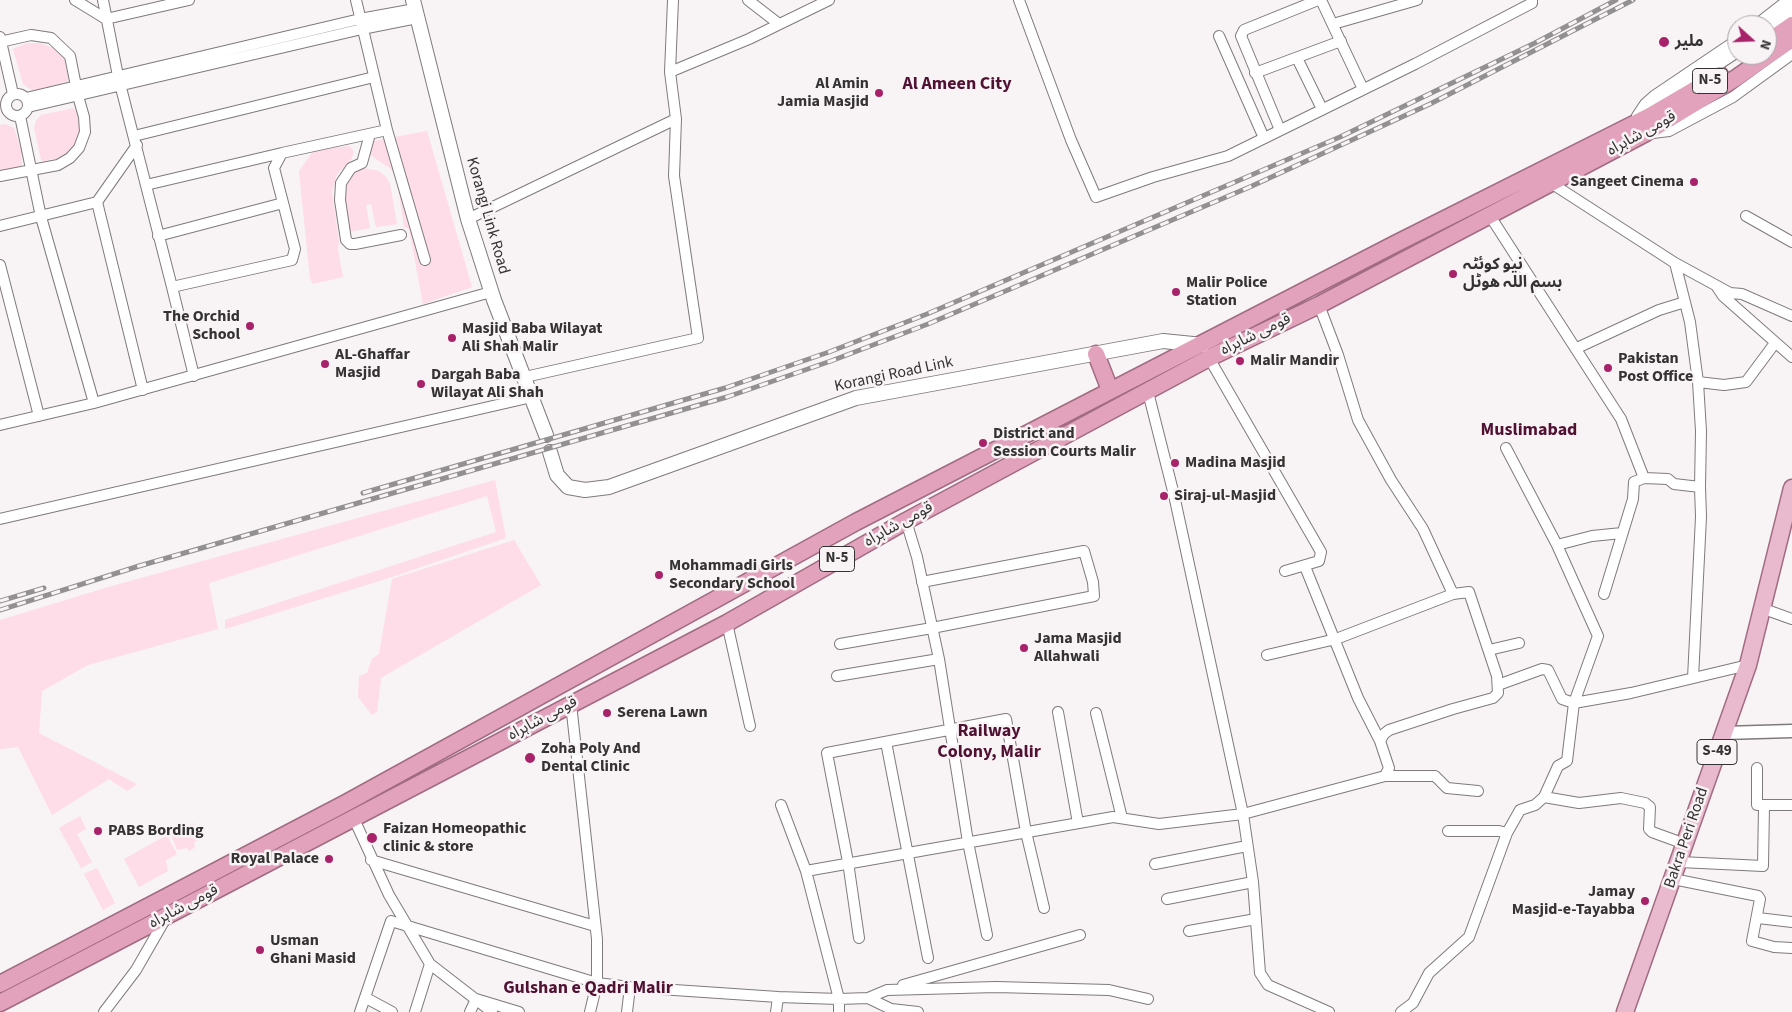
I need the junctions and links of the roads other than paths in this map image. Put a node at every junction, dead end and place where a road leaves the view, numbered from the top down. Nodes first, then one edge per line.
1 (75, 0) edge
2 (103, 0) edge
3 (189, 0) edge
4 (356, 0) edge
5 (674, 0) edge
6 (748, 0) edge
7 (829, 0) edge
8 (1019, 0) edge
9 (1320, 0) edge
10 (1417, 0) edge
11 (1532, 0) edge
12 (1788, 0) edge
13 (415, 9) edge
14 (1792, 10) edge
15 (1769, 15) edge
16 (106, 19) junction
17 (1777, 21) edge
18 (361, 24) junction
19 (779, 24) junction
20 (1333, 24) junction
21 (1792, 25) edge
22 (1219, 36) dead end
23 (1777, 36) edge
24 (0, 39) edge
25 (1792, 39) edge
26 (1341, 40) junction
27 (1727, 47) edge
28 (1792, 54) edge
29 (1727, 57) edge
30 (1297, 58) junction
31 (1736, 65) edge
32 (670, 72) junction
33 (1255, 73) junction
34 (374, 77) junction
35 (120, 81) junction
36 (1363, 89) junction
37 (77, 91) junction
38 (13, 94) junction
39 (27, 102) junction
40 (4, 109) edge
41 (1322, 109) junction
42 (1672, 111) junction
43 (20, 116) junction
44 (1637, 116) junction
45 (676, 119) junction
46 (387, 130) junction
47 (1280, 130) junction
48 (1646, 133) junction
49 (370, 134) junction
50 (1614, 134) junction
51 (1264, 138) junction
52 (136, 140) junction
53 (282, 153) junction
54 (31, 170) junction
55 (0, 176) edge
56 (1551, 184) junction
57 (146, 185) junction
58 (97, 202) junction
59 (283, 203) junction
60 (1490, 216) junction
61 (1746, 216) dead end
62 (42, 217) junction
63 (468, 219) junction
64 (0, 226) edge
65 (401, 235) dead end
66 (158, 236) junction
67 (1792, 242) edge
68 (424, 260) dead end
69 (1675, 263) junction
70 (0, 265) edge
71 (1715, 284) junction
72 (172, 287) junction
73 (491, 292) junction
74 (1685, 302) junction
75 (1320, 304) junction
76 (1792, 316) edge
77 (1775, 343) junction
78 (1577, 348) junction
79 (1206, 351) junction
80 (1096, 354) junction
81 (1792, 357) edge
82 (194, 376) junction
83 (525, 377) junction
84 (1698, 382) junction
85 (143, 390) junction
86 (1110, 390) junction
87 (1148, 392) junction
88 (532, 397) junction
89 (94, 403) junction
90 (39, 416) junction
91 (0, 425) edge
92 (546, 435) dead end
93 (1506, 448) dead end
94 (550, 452) dead end
95 (1644, 478) junction
96 (1700, 486) junction
97 (1792, 488) edge
98 (0, 519) edge
99 (906, 521) junction
100 (1622, 533) junction
101 (1557, 546) junction
102 (1306, 569) dead end
103 (1285, 571) dead end
104 (922, 582) junction
105 (1453, 594) junction
106 (1604, 594) dead end
107 (1764, 609) junction
108 (1792, 620) edge
109 (727, 623) junction
110 (932, 628) junction
111 (1336, 639) junction
112 (1519, 643) dead end
113 (840, 644) dead end
114 (1489, 650) junction
115 (1267, 655) dead end
116 (938, 659) junction
117 (1748, 665) junction
118 (837, 676) dead end
119 (1693, 678) junction
120 (1498, 685) junction
121 (1574, 703) junction
122 (571, 704) junction
123 (1058, 712) dead end
124 (1096, 713) dead end
125 (750, 726) dead end
126 (949, 730) junction
127 (1792, 731) edge
128 (1724, 733) junction
129 (1380, 741) junction
130 (886, 742) junction
131 (1757, 768) dead end
132 (1385, 776) junction
133 (1478, 791) dead end
134 (1544, 797) junction
135 (780, 805) dead end
136 (1792, 805) edge
137 (1764, 806) junction
138 (1243, 814) junction
139 (1122, 818) junction
140 (354, 819) junction
141 (1078, 823) junction
142 (1448, 831) dead end
143 (1026, 832) junction
144 (1507, 833) junction
145 (968, 842) junction
146 (1685, 844) junction
147 (1247, 846) junction
148 (907, 852) junction
149 (371, 860) junction
150 (848, 862) junction
151 (1680, 862) junction
152 (1155, 864) dead end
153 (806, 871) junction
154 (1673, 879) junction
155 (192, 882) junction
156 (1252, 882) junction
157 (202, 896) junction
158 (1167, 899) dead end
159 (1044, 908) dead end
160 (169, 913) junction
161 (1758, 918) junction
162 (1256, 920) junction
163 (1792, 922) edge
164 (407, 925) junction
165 (595, 926) junction
166 (1188, 932) dead end
167 (987, 935) dead end
168 (1080, 935) dead end
169 (859, 938) dead end
170 (1792, 948) edge
171 (928, 958) dead end
172 (430, 964) junction
173 (597, 983) junction
174 (0, 984) edge
175 (630, 987) junction
176 (887, 990) junction
177 (778, 997) junction
178 (366, 998) junction
179 (868, 998) junction
180 (476, 999) junction
181 (839, 999) junction
182 (1148, 999) dead end
183 (0, 1003) edge
184 (1413, 1008) edge
185 (104, 1012) edge
186 (360, 1012) edge
187 (392, 1012) edge
188 (415, 1012) edge
189 (470, 1012) edge
190 (492, 1012) edge
191 (519, 1012) edge
192 (590, 1012) edge
193 (627, 1012) edge
194 (776, 1012) edge
195 (839, 1012) edge
196 (918, 1012) edge
197 (1329, 1012) edge
198 (1400, 1012) edge
199 (1625, 1012) edge

1 - 16 street
2 - 16 street
3 - 16 street
4 - 18 street
5 - 32 street
6 - 19 street
7 - 19 street
8 - 51 street
9 - 20 street
9 - 33 street
10 - 20 street
11 - 36 street
12 - 15 street
13 - 18 street
13 - 63 main road, Korangi Link Road
14 - 17 main road
16 - 35 street
18 - 34 street
18 - 35 street
19 - 32 street
20 - 26 street
21 - 23 highway
22 - 51 street
24 - 37 street
24 - 38 street
25 - 42 highway, قومی شاہراہ / N-5
26 - 30 street
26 - 36 street
27 - 44 street
28 - 48 street
29 - 44 main road
30 - 33 street
30 - 41 street
31 - 42 highway, قومی شاہراہ / N-5
32 - 45 street
33 - 47 street
34 - 46 street
34 - 52 street
35 - 37 street
35 - 52 street
36 - 41 street
37 - 39 street
37 - 54 street
38 - 39 street
38 - 40 street
39 - 43 street
40 - 43 street
41 - 47 street
42 - 48 highway, قومی شاہراہ / N-5
42 - 50 highway, قومی شاہراہ / N-5
43 - 54 street
44 - 50 main road
45 - 63 street
45 - 83 street
46 - 49 street
46 - 68 street
47 - 51 street
48 - 56 highway, قومی شاہراہ / N-5
49 - 53 street
49 - 65 street
50 - 79 highway, قومی شاہراہ / N-5
52 - 57 street
52 - 58 street
53 - 57 street
53 - 59 street
54 - 55 street
54 - 62 street
56 - 60 highway, قومی شاہراہ / N-5
56 - 69 street
57 - 66 street
58 - 62 street
58 - 85 street
59 - 66 street
59 - 72 street
60 - 75 highway, قومی شاہراہ / N-5
60 - 78 street
61 - 67 street
62 - 64 street
62 - 89 street
63 - 73 main road, Korangi Link Road
66 - 72 street
69 - 71 street
69 - 74 street
70 - 90 street
71 - 76 street
71 - 77 street
72 - 82 street
73 - 82 street
73 - 83 main road, Korangi Link Road
74 - 78 street
74 - 84 street
75 - 79 highway, قومی شاہراہ / N-5
75 - 105 street
77 - 81 street
77 - 84 street
78 - 95 street
79 - 80 main road, Korangi Road Link
79 - 86 highway, قومی شاہراہ / N-5
79 - 87 highway, قومی شاہراہ / N-5
79 - 103 street
80 - 86 highway
80 - 94 main road, Korangi Road Link
82 - 85 street
83 - 88 main road, Korangi Link Road
84 - 96 street
85 - 89 street
86 - 155 highway, قومی شاہراہ / N-5
87 - 99 highway, قومی شاہراہ / N-5
87 - 138 street
88 - 92 main road, Korangi Link Road
88 - 98 street
89 - 90 street
90 - 91 street
93 - 101 street
95 - 96 street
95 - 100 street
96 - 119 street
97 - 107 main road, Bakra Peri Road / S-49
99 - 104 street
99 - 109 highway, قومی شاہراہ / N-5
100 - 101 street
100 - 106 street
101 - 121 street
102 - 111 street
104 - 110 street
104 - 110 street
105 - 111 street
105 - 114 street
107 - 108 street
107 - 117 main road, Bakra Peri Road / S-49
109 - 122 highway, قومی شاہراہ / N-5
109 - 125 street
110 - 113 street
110 - 116 street
111 - 115 street
111 - 129 street
112 - 114 street
114 - 120 street
116 - 118 street
116 - 126 street
117 - 119 street
117 - 128 main road, Bakra Peri Road / S-49
119 - 121 street
120 - 121 street
120 - 129 street
121 - 134 street
122 - 140 highway, قومی شاہراہ / N-5
122 - 165 street
123 - 141 street
124 - 139 street
126 - 130 street
126 - 143 street
126 - 145 street
127 - 128 street
128 - 146 main road, Bakra Peri Road / S-49
129 - 132 street
130 - 148 street
130 - 150 street
131 - 137 street
132 - 133 street
132 - 138 street
134 - 144 street
134 - 146 street
135 - 153 street
136 - 137 street
137 - 151 street
138 - 139 street
138 - 147 street
139 - 141 street
140 - 149 street
140 - 157 highway, قومی شاہراہ / N-5
141 - 143 street
142 - 144 street
143 - 145 street
143 - 159 street
144 - 184 street
145 - 148 street
145 - 167 street
146 - 151 main road, Bakra Peri Road / S-49
147 - 152 street
147 - 156 street
148 - 150 street
148 - 171 street
149 - 164 street
149 - 165 street
150 - 153 street
150 - 169 street
151 - 154 main road, Bakra Peri Road / S-49
153 - 181 street
154 - 161 street
154 - 199 main road, Bakra Peri Road / S-49
155 - 157 highway
155 - 174 highway, قومی شاہراہ / N-5
156 - 158 street
156 - 162 street
157 - 160 highway, قومی شاہراہ / N-5
160 - 183 highway, قومی شاہراہ / N-5
160 - 185 street
161 - 163 street
161 - 170 street
162 - 166 street
162 - 197 street
164 - 172 street
164 - 173 street
164 - 178 street
165 - 173 street
168 - 176 street
172 - 180 street
172 - 188 street
173 - 175 street
173 - 192 street
175 - 177 street
175 - 193 street
176 - 179 street
176 - 182 street
177 - 181 street
177 - 194 street
178 - 186 street
178 - 187 street
179 - 181 street
179 - 196 street
180 - 189 street
180 - 190 street
180 - 191 street
181 - 195 street
184 - 198 street

